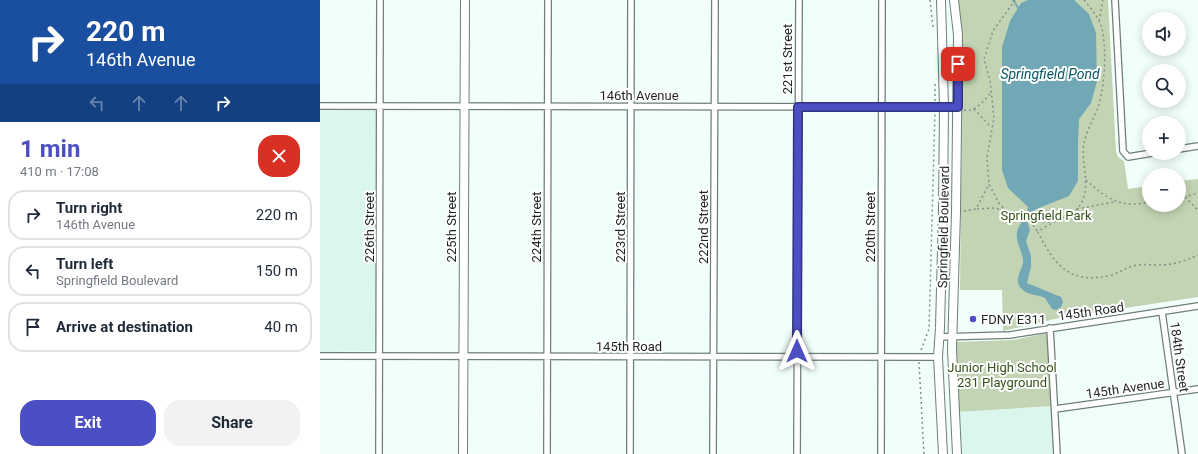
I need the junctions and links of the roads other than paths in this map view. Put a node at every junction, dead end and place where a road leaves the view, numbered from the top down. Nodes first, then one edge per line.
1 (380, 0) edge
2 (465, 0) edge
3 (548, 0) edge
4 (631, 0) edge
5 (715, 0) edge
6 (799, 0) edge
7 (882, 0) edge
8 (941, 0) edge
9 (954, 0) edge
10 (1116, 0) edge
11 (547, 105) junction
12 (320, 106) edge
13 (380, 106) junction
14 (464, 106) junction
15 (631, 106) junction
16 (714, 107) junction
17 (798, 107) junction
18 (944, 107) junction
19 (882, 108) junction
20 (961, 108) junction
21 (1198, 146) edge
22 (1186, 148) edge
23 (1142, 155) edge
24 (1198, 306) edge
25 (1162, 312) junction
26 (1050, 328) junction
27 (939, 337) junction
28 (953, 337) junction
29 (320, 356) edge
30 (380, 356) junction
31 (463, 357) junction
32 (547, 357) junction
33 (630, 357) junction
34 (714, 357) junction
35 (797, 358) junction
36 (881, 358) junction
37 (938, 358) junction
38 (1198, 389) edge
39 (1174, 393) junction
40 (1055, 409) junction
41 (379, 454) edge
42 (463, 454) edge
43 (547, 454) edge
44 (630, 454) edge
45 (713, 454) edge
46 (797, 454) edge
47 (881, 454) edge
48 (943, 454) edge
49 (957, 454) edge
50 (1057, 454) edge
51 (1182, 454) edge

1 - 13 street, 226th Street
2 - 14 street, 225th Street
3 - 11 street, 224th Street
4 - 15 street, 223rd Street
5 - 16 street, 222nd Street
6 - 17 street, 221st Street
7 - 19 street, 220th Street
8 - 18 street, Springfield Boulevard
9 - 20 street, Springfield Boulevard
10 - 23 street
11 - 14 street, 146th Avenue
11 - 15 street, 146th Avenue
11 - 32 street, 224th Street
12 - 13 street, 146th Avenue
13 - 14 street, 146th Avenue
13 - 30 street, 226th Street
14 - 31 street, 225th Street
15 - 16 street, 146th Avenue
15 - 33 street, 223rd Street
16 - 17 street, 146th Avenue
16 - 34 street, 222nd Street
17 - 19 street, 146th Avenue
17 - 35 street, 221st Street
18 - 19 street, 146th Avenue
18 - 20 street, 146th Avenue
18 - 27 street, Springfield Boulevard
19 - 36 street, 220th Street
20 - 28 street, Springfield Boulevard
21 - 22 street
24 - 25 street, 145th Road
25 - 26 street, 145th Road
25 - 39 street, 184th Street
26 - 28 street, 145th Road
26 - 40 street
27 - 28 street, 145th Road
27 - 37 street, Springfield Boulevard
28 - 49 street, Springfield Boulevard
29 - 30 street, 145th Road
30 - 31 street, 145th Road
30 - 41 street, 226th Street
31 - 32 street, 145th Road
31 - 42 street, 225th Street
32 - 33 street, 145th Road
32 - 43 street, 224th Street
33 - 34 street, 145th Road
33 - 44 street, 223rd Street
34 - 35 street, 145th Road
34 - 45 street, 222nd Street
35 - 36 street, 145th Road
35 - 46 street, 221st Street
36 - 37 street, 145th Road
36 - 47 street, 220th Street
37 - 48 street, Springfield Boulevard
38 - 39 street, 145th Avenue
39 - 40 street, 145th Avenue
39 - 51 street, 184th Street
40 - 50 street

